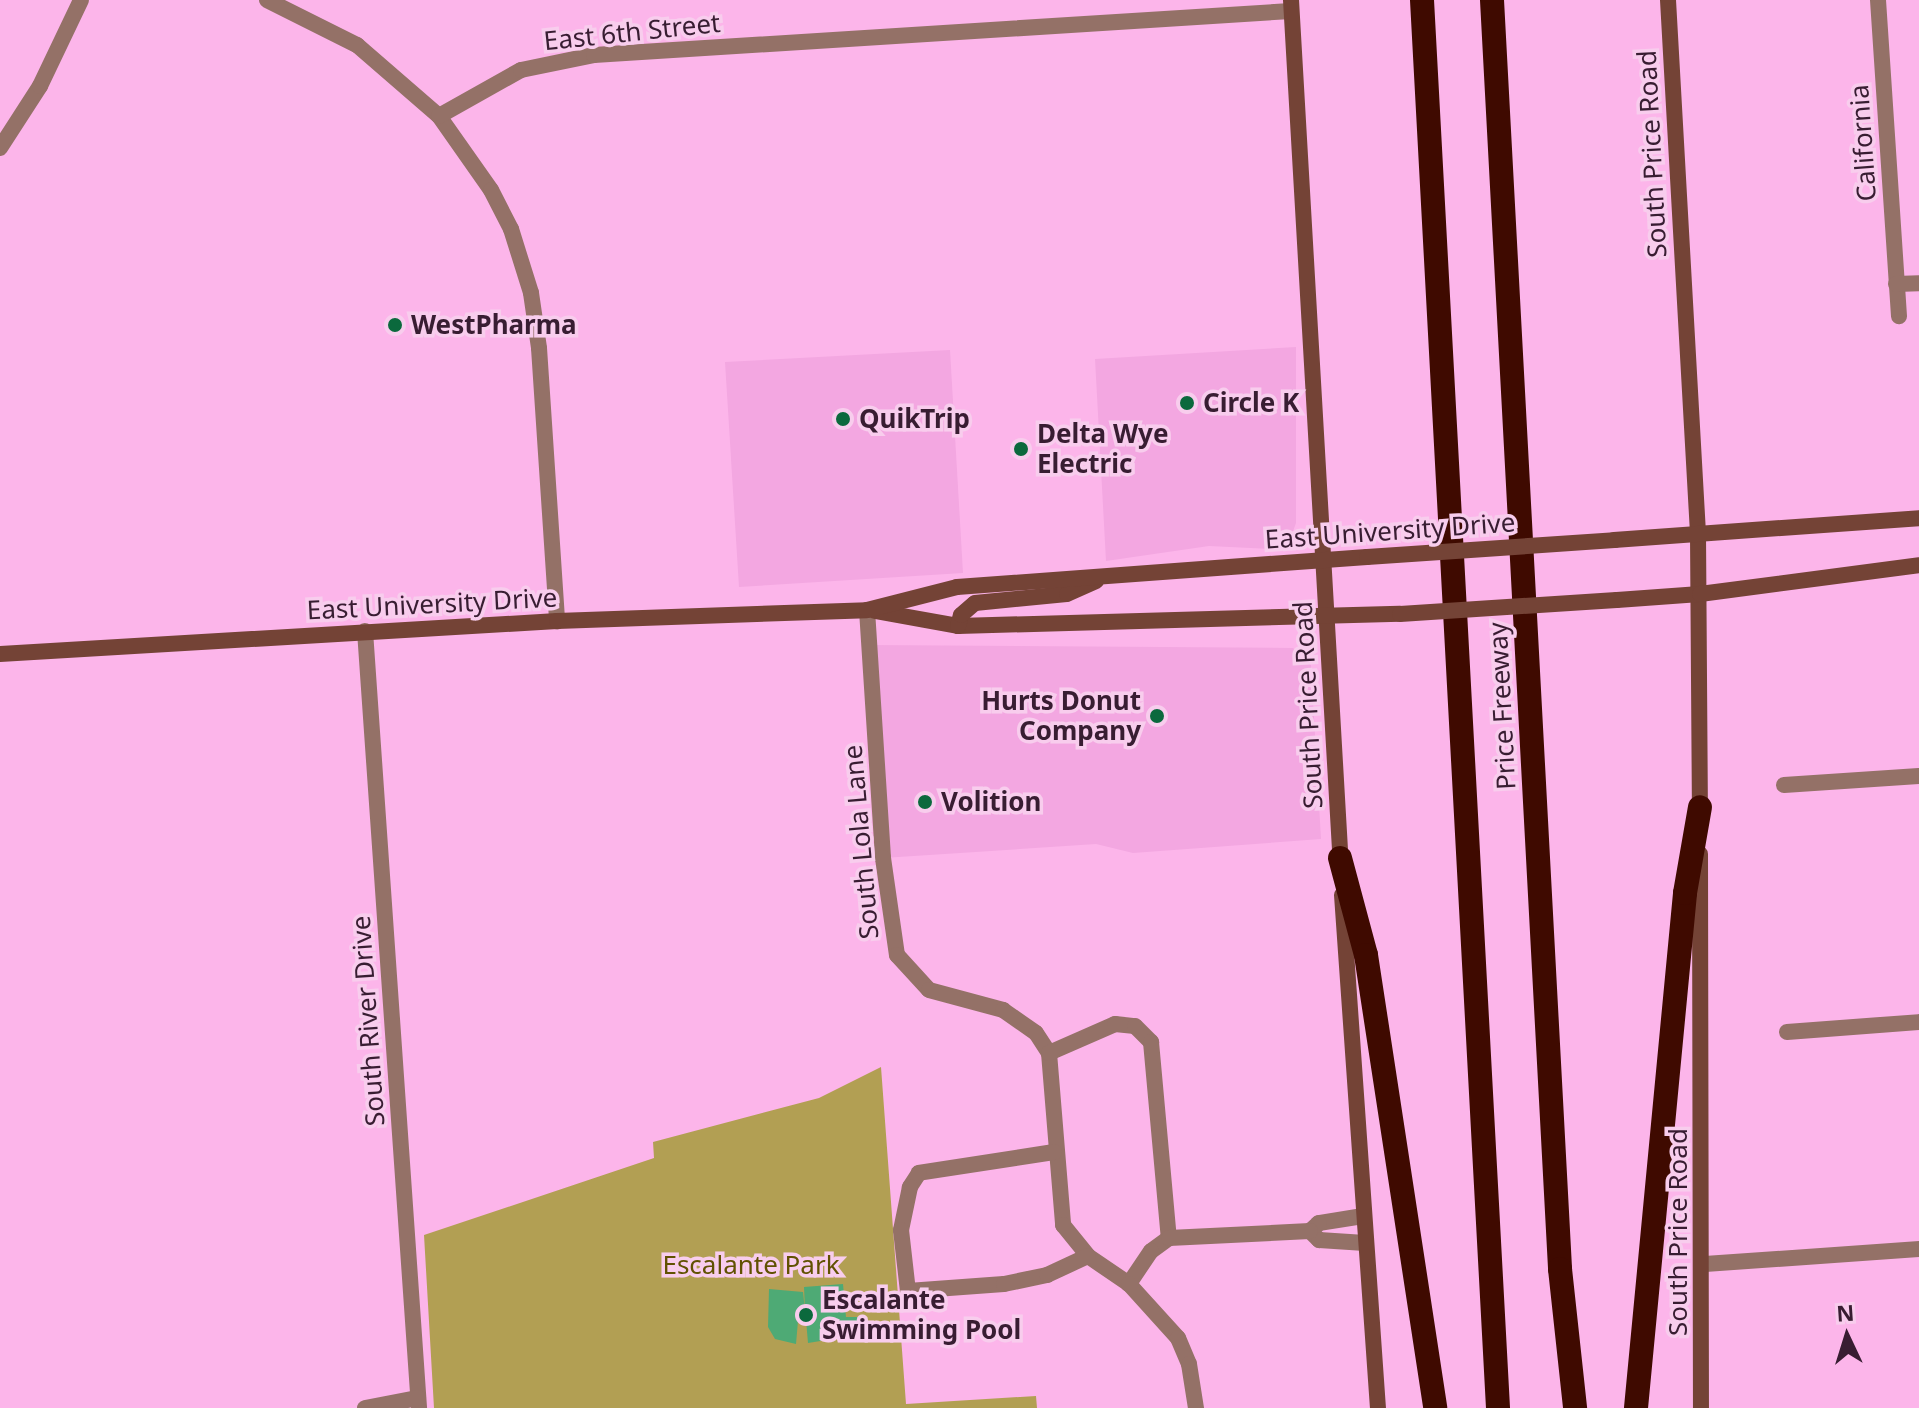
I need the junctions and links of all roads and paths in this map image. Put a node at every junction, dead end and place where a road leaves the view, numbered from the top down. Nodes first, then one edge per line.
1 (81, 0) edge
2 (267, 0) edge
3 (1422, 0) edge
4 (1492, 0) edge
5 (1668, 0) edge
6 (1878, 0) edge
7 (1291, 5) edge
8 (439, 116) junction
9 (0, 148) edge
10 (1919, 283) edge
11 (1896, 284) junction
12 (1899, 316) dead end
13 (1919, 518) edge
14 (1698, 534) junction
15 (1324, 560) junction
16 (1919, 565) edge
17 (1109, 575) junction
18 (1700, 594) junction
19 (867, 610) junction
20 (1328, 619) junction
21 (557, 621) junction
22 (958, 626) junction
23 (365, 631) junction
24 (0, 654) edge
25 (1919, 776) edge
26 (1784, 785) dead end
27 (1700, 807) junction
28 (1340, 858) junction
29 (1919, 1022) edge
30 (1787, 1032) dead end
31 (1049, 1053) junction
32 (1054, 1152) junction
33 (1363, 1216) junction
34 (1310, 1231) junction
35 (1169, 1238) junction
36 (1365, 1243) junction
37 (1919, 1249) edge
38 (1088, 1256) junction
39 (1705, 1264) junction
40 (1129, 1284) junction
41 (418, 1403) edge
42 (365, 1408) edge
43 (1196, 1408) edge
44 (1378, 1408) edge
45 (1435, 1408) edge
46 (1498, 1408) edge
47 (1575, 1408) edge
48 (1636, 1408) edge
49 (1701, 1408) edge

1 - 9 street
2 - 8 street
3 - 46 highway, Price Freeway
4 - 47 highway, Price Freeway
5 - 14 main road, South Price Road
6 - 11 street, California
7 - 8 street, East 6th Street
7 - 15 main road, South Price Road
8 - 21 street
10 - 11 street
11 - 12 street, California
13 - 14 main road, East University Drive
14 - 15 main road, East University Drive, bridge
14 - 18 main road, South Price Road
15 - 17 main road, East University Drive
15 - 20 main road, South Price Road
16 - 18 main road, East University Drive
17 - 19 main road, East University Drive
17 - 22 main road
18 - 20 main road, East University Drive, bridge
18 - 27 main road, South Price Road
19 - 21 main road, East University Drive
19 - 22 main road, East University Drive
19 - 31 street, South Lola Lane
20 - 22 main road, East University Drive
20 - 28 main road, South Price Road
21 - 23 main road, East University Drive
23 - 24 main road, East University Drive
23 - 41 street, South River Drive
25 - 26 street
27 - 39 main road, South Price Road
27 - 48 highway
28 - 33 main road, South Price Road
28 - 45 highway
29 - 30 street
31 - 32 street
31 - 35 street
32 - 38 street
32 - 38 street
33 - 34 street
33 - 36 main road, South Price Road
34 - 35 street
34 - 36 street
35 - 40 street
36 - 44 main road, South Price Road
37 - 39 street
38 - 40 street
39 - 49 main road, South Price Road
40 - 43 street
41 - 42 street

